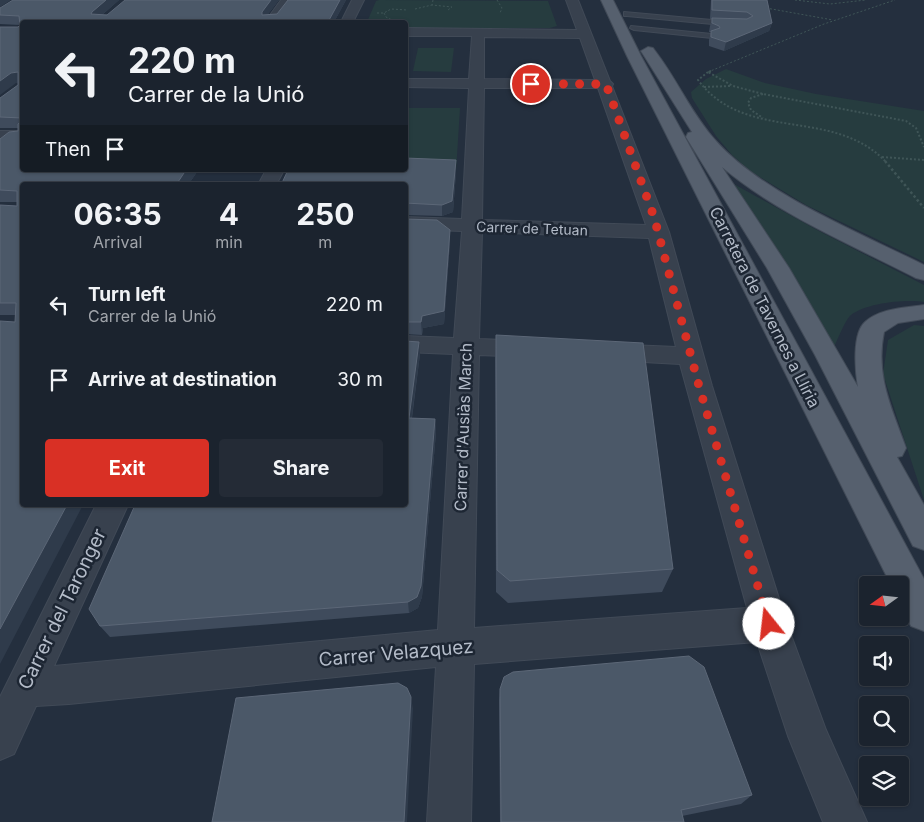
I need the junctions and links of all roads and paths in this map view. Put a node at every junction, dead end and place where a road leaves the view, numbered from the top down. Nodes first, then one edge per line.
1 (287, 0) edge
2 (358, 0) edge
3 (572, 0) edge
4 (608, 0) edge
5 (620, 0) edge
6 (795, 0) edge
7 (866, 0) edge
8 (895, 0) edge
9 (432, 4) dead end
10 (760, 7) edge
11 (627, 14) junction
12 (350, 18) edge
13 (272, 20) edge
14 (834, 20) junction
15 (744, 24) edge
16 (408, 32) edge
17 (478, 33) junction
18 (585, 34) junction
19 (637, 36) junction
20 (712, 36) edge
21 (708, 72) junction
22 (408, 83) edge
23 (478, 83) junction
24 (606, 84) junction
25 (733, 86) junction
26 (703, 87) junction
27 (764, 94) junction
28 (763, 119) junction
29 (0, 136) edge
30 (20, 136) edge
31 (924, 147) edge
32 (881, 157) junction
33 (924, 160) edge
34 (924, 208) edge
35 (408, 223) edge
36 (472, 226) junction
37 (658, 232) junction
38 (924, 273) edge
39 (924, 312) edge
40 (408, 344) edge
41 (466, 347) junction
42 (554, 350) edge
43 (584, 351) edge
44 (690, 356) junction
45 (111, 507) edge
46 (922, 533) edge
47 (924, 614) edge
48 (769, 624) junction
49 (454, 647) junction
50 (24, 688) junction
51 (0, 740) edge
52 (843, 816) edge
53 (449, 822) edge

1 - 13 street
2 - 12 street
3 - 18 street
4 - 47 main road, Carretera de Tavernes a Llíria
5 - 11 main road, Carretera de Tavernes a Llíria
6 - 7 path
8 - 14 path
9 - 12 path
10 - 14 path
11 - 15 lane
11 - 19 main road, Carretera de Tavernes a Llíria
14 - 21 path
16 - 17 street
17 - 18 street
17 - 23 street, Carrer d'Ausiàs March
18 - 24 street
19 - 20 lane
19 - 38 main road
19 - 46 main road, Carretera de Tavernes a Llíria
21 - 25 path
21 - 26 path
22 - 23 street
23 - 24 street
23 - 36 street, Carrer d'Ausiàs March
24 - 37 street
25 - 26 path
25 - 27 path
26 - 28 path
27 - 28 path
27 - 31 path
28 - 32 path
29 - 30 street
32 - 33 path
32 - 34 path
35 - 36 street, Carrer de Tetuan
36 - 37 street, Carrer de Tetuan
36 - 41 street, Carrer d'Ausiàs March
37 - 44 street
39 - 46 main road
40 - 41 street
41 - 42 street
41 - 49 street, Carrer d'Ausiàs March
43 - 44 street
44 - 48 street
45 - 50 street, Carrer del Taronger
48 - 49 street, Carrer Velazquez
48 - 52 street
49 - 50 street, Carrer Velazquez
49 - 53 street, Carrer d'Ausiàs March
50 - 51 street, Carrer del Taronger

